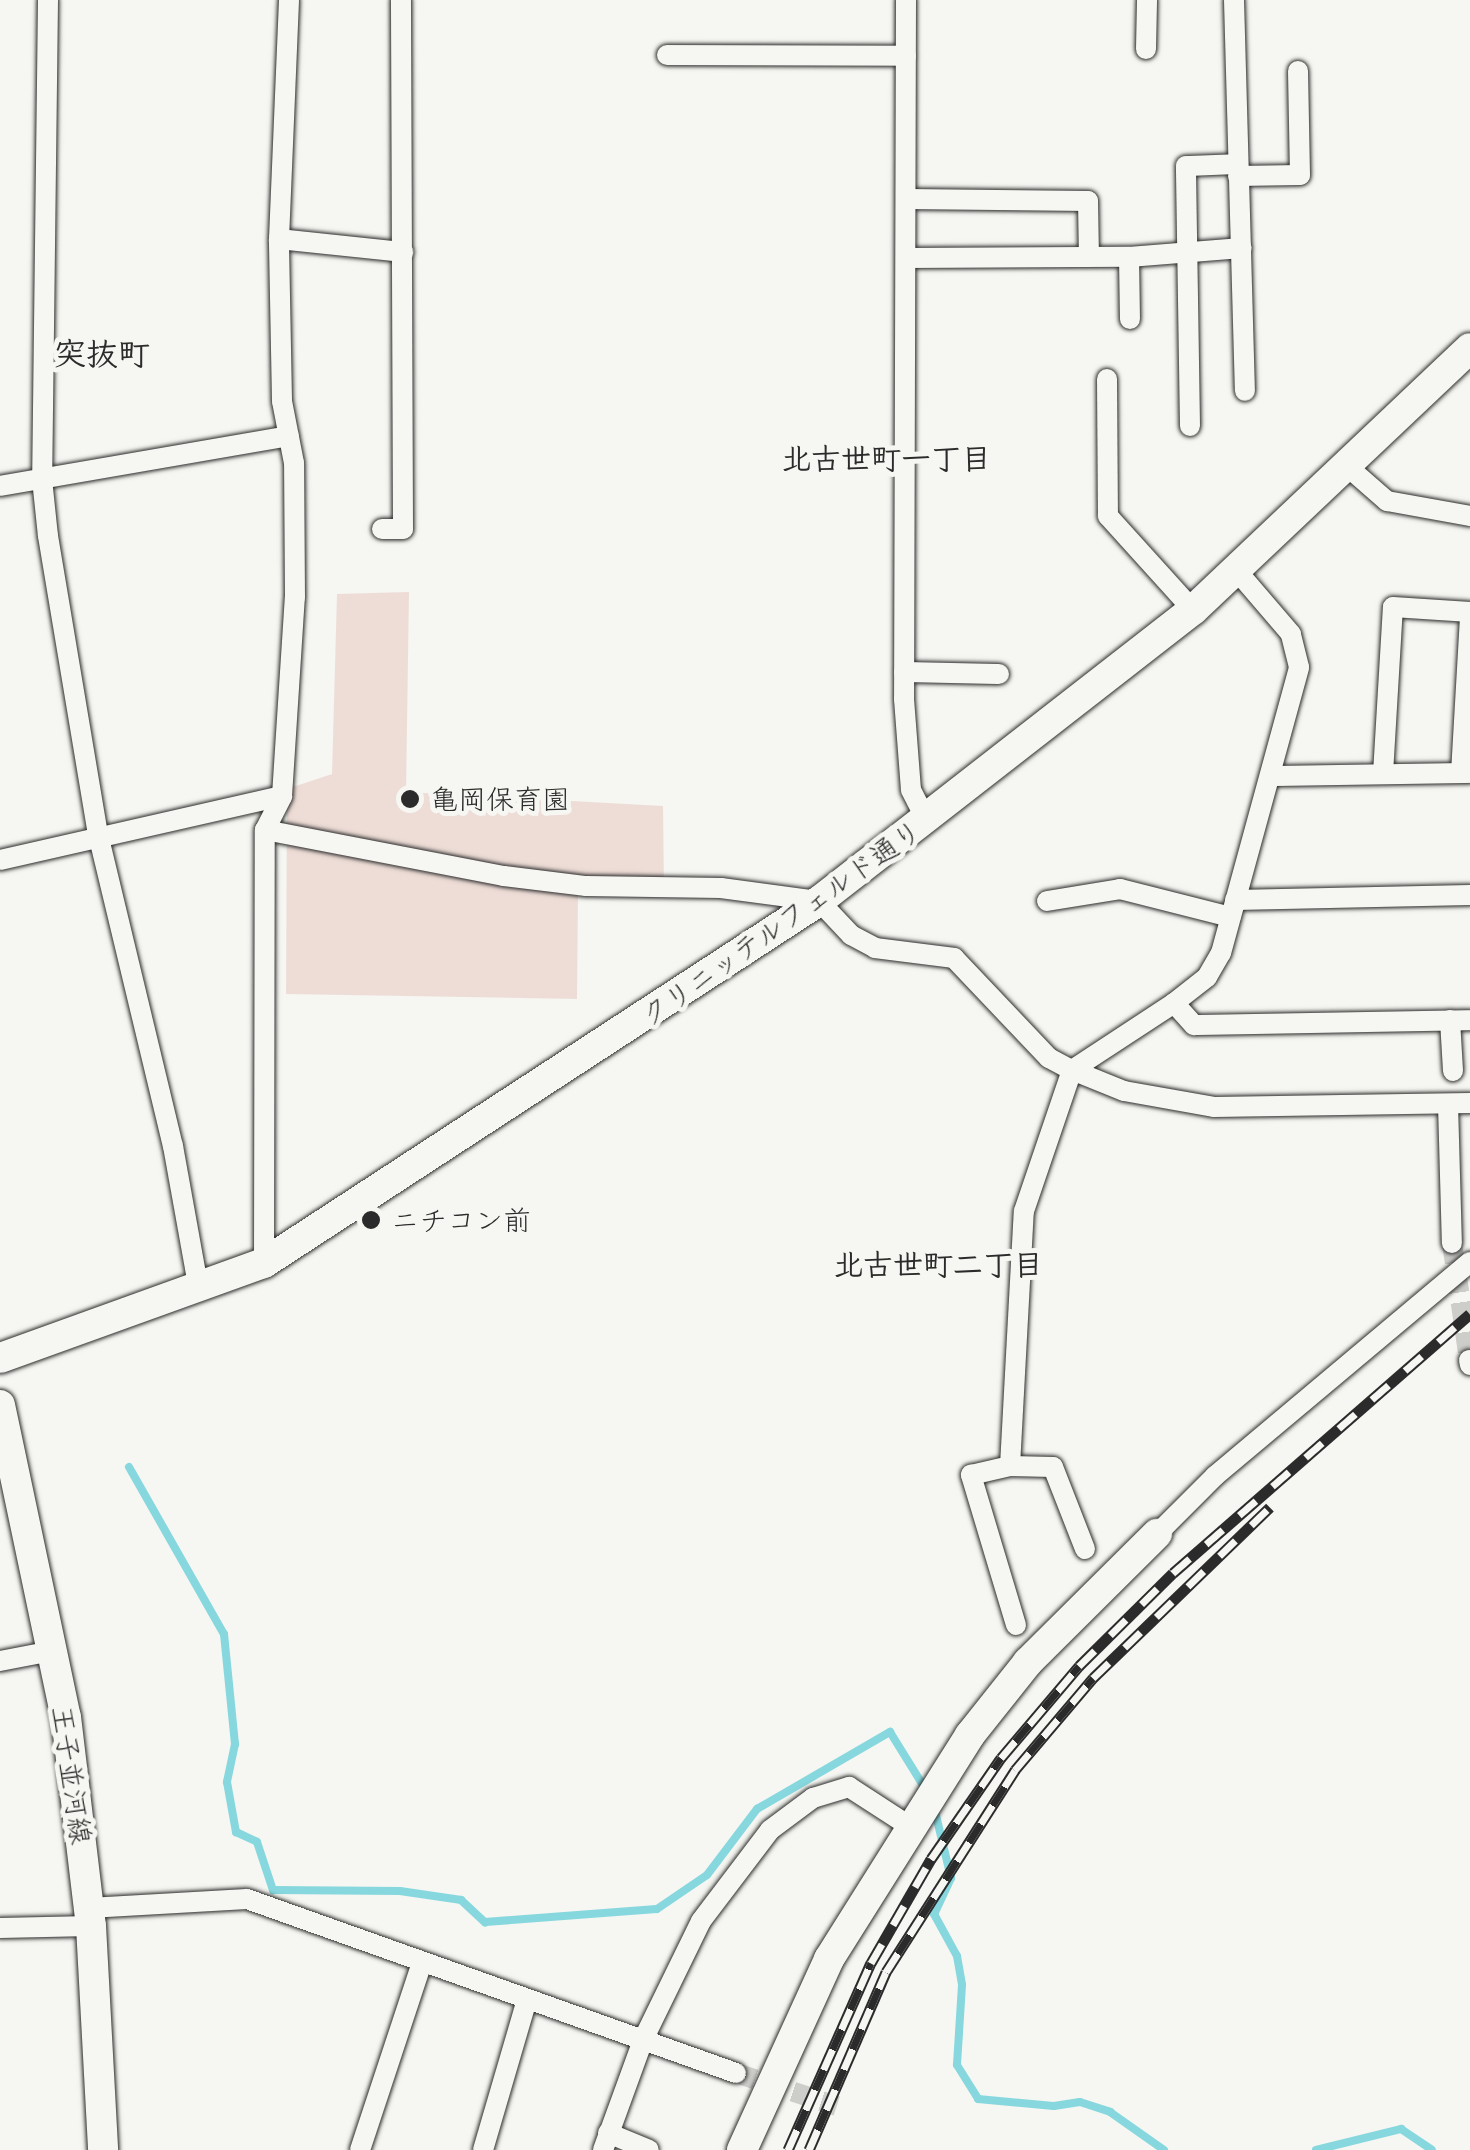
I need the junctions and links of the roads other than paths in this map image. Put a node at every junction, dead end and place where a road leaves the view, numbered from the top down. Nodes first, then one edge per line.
1 (48, 0) edge
2 (289, 0) edge
3 (401, 0) edge
4 (906, 0) edge
5 (1148, 0) edge
6 (1234, 0) edge
7 (1146, 49) dead end
8 (667, 55) dead end
9 (906, 56) junction
10 (1298, 72) dead end
11 (1238, 170) junction
12 (907, 199) junction
13 (279, 239) junction
14 (1242, 248) junction
15 (1187, 250) junction
16 (403, 252) junction
17 (1089, 257) junction
18 (1129, 257) junction
19 (907, 258) junction
20 (1130, 319) dead end
21 (1470, 348) edge
22 (1108, 380) dead end
23 (1245, 391) dead end
24 (1190, 426) dead end
25 (289, 436) junction
26 (1348, 467) junction
27 (42, 479) junction
28 (0, 486) edge
29 (1470, 516) edge
30 (382, 529) dead end
31 (1237, 571) junction
32 (1192, 610) junction
33 (1470, 614) edge
34 (904, 672) junction
35 (999, 674) dead end
36 (1465, 773) edge
37 (1383, 774) junction
38 (1270, 776) junction
39 (282, 796) junction
40 (927, 822) junction
41 (265, 830) junction
42 (98, 834) junction
43 (0, 860) edge
44 (1470, 895) edge
45 (819, 901) junction
46 (1046, 901) dead end
47 (1233, 909) junction
48 (1174, 1003) junction
49 (1460, 1020) edge
50 (1072, 1070) junction
51 (1453, 1071) dead end
52 (1459, 1103) edge
53 (1452, 1243) tunnel mouth
54 (264, 1262) junction
55 (1470, 1262) edge
56 (199, 1291) junction
57 (0, 1358) edge
58 (0, 1406) edge
59 (1010, 1466) junction
60 (1156, 1534) joint
61 (1085, 1549) dead end
62 (1016, 1626) dead end
63 (52, 1651) junction
64 (0, 1661) edge
65 (909, 1826) junction
66 (90, 1917) junction
67 (0, 1928) edge
68 (422, 1963) junction
69 (527, 2000) junction
70 (643, 2040) junction
71 (736, 2073) tunnel mouth
72 (606, 2142) edge
73 (103, 2150) edge
74 (360, 2150) edge
75 (483, 2150) edge
76 (649, 2150) edge
77 (742, 2150) edge

1 - 27 street
2 - 13 street
3 - 16 street
4 - 9 street
5 - 7 street
6 - 11 street
8 - 9 street
9 - 12 street
10 - 11 street
11 - 14 street
11 - 15 street
12 - 17 street
12 - 19 street
13 - 16 street
13 - 25 street
14 - 15 street
14 - 23 street
15 - 18 street
15 - 24 street
16 - 30 street
17 - 18 street
17 - 19 street
18 - 20 street
19 - 34 street
21 - 26 street, クリニッテルフェルド通り
22 - 32 street
25 - 27 street
25 - 39 street
26 - 29 street
26 - 31 street, クリニッテルフェルド通り
27 - 28 street
27 - 42 street
31 - 32 street, クリニッテルフェルド通り
31 - 38 street
32 - 40 street, クリニッテルフェルド通り
33 - 36 street
33 - 37 street
34 - 35 street
34 - 40 street
36 - 37 street
37 - 38 street
38 - 47 street
39 - 41 street
39 - 42 street
40 - 45 street, クリニッテルフェルド通り
41 - 45 street
41 - 54 street
42 - 43 street
42 - 56 street
44 - 47 street
45 - 50 street
45 - 54 street, クリニッテルフェルド通り
46 - 47 street
47 - 48 street
48 - 49 street
48 - 50 street
49 - 51 street
50 - 52 street
50 - 59 street
52 - 53 street
54 - 56 street, クリニッテルフェルド通り
55 - 60 street
56 - 57 street, クリニッテルフェルド通り
58 - 63 street, 王子並河線
59 - 61 street
59 - 62 street
60 - 65 street
63 - 64 street
63 - 66 street, 王子並河線
65 - 70 street
65 - 77 street
66 - 67 street
66 - 68 street
66 - 73 street, 王子並河線
68 - 69 street
68 - 74 street
69 - 70 street
69 - 75 street
70 - 71 street
70 - 72 street
72 - 76 street

